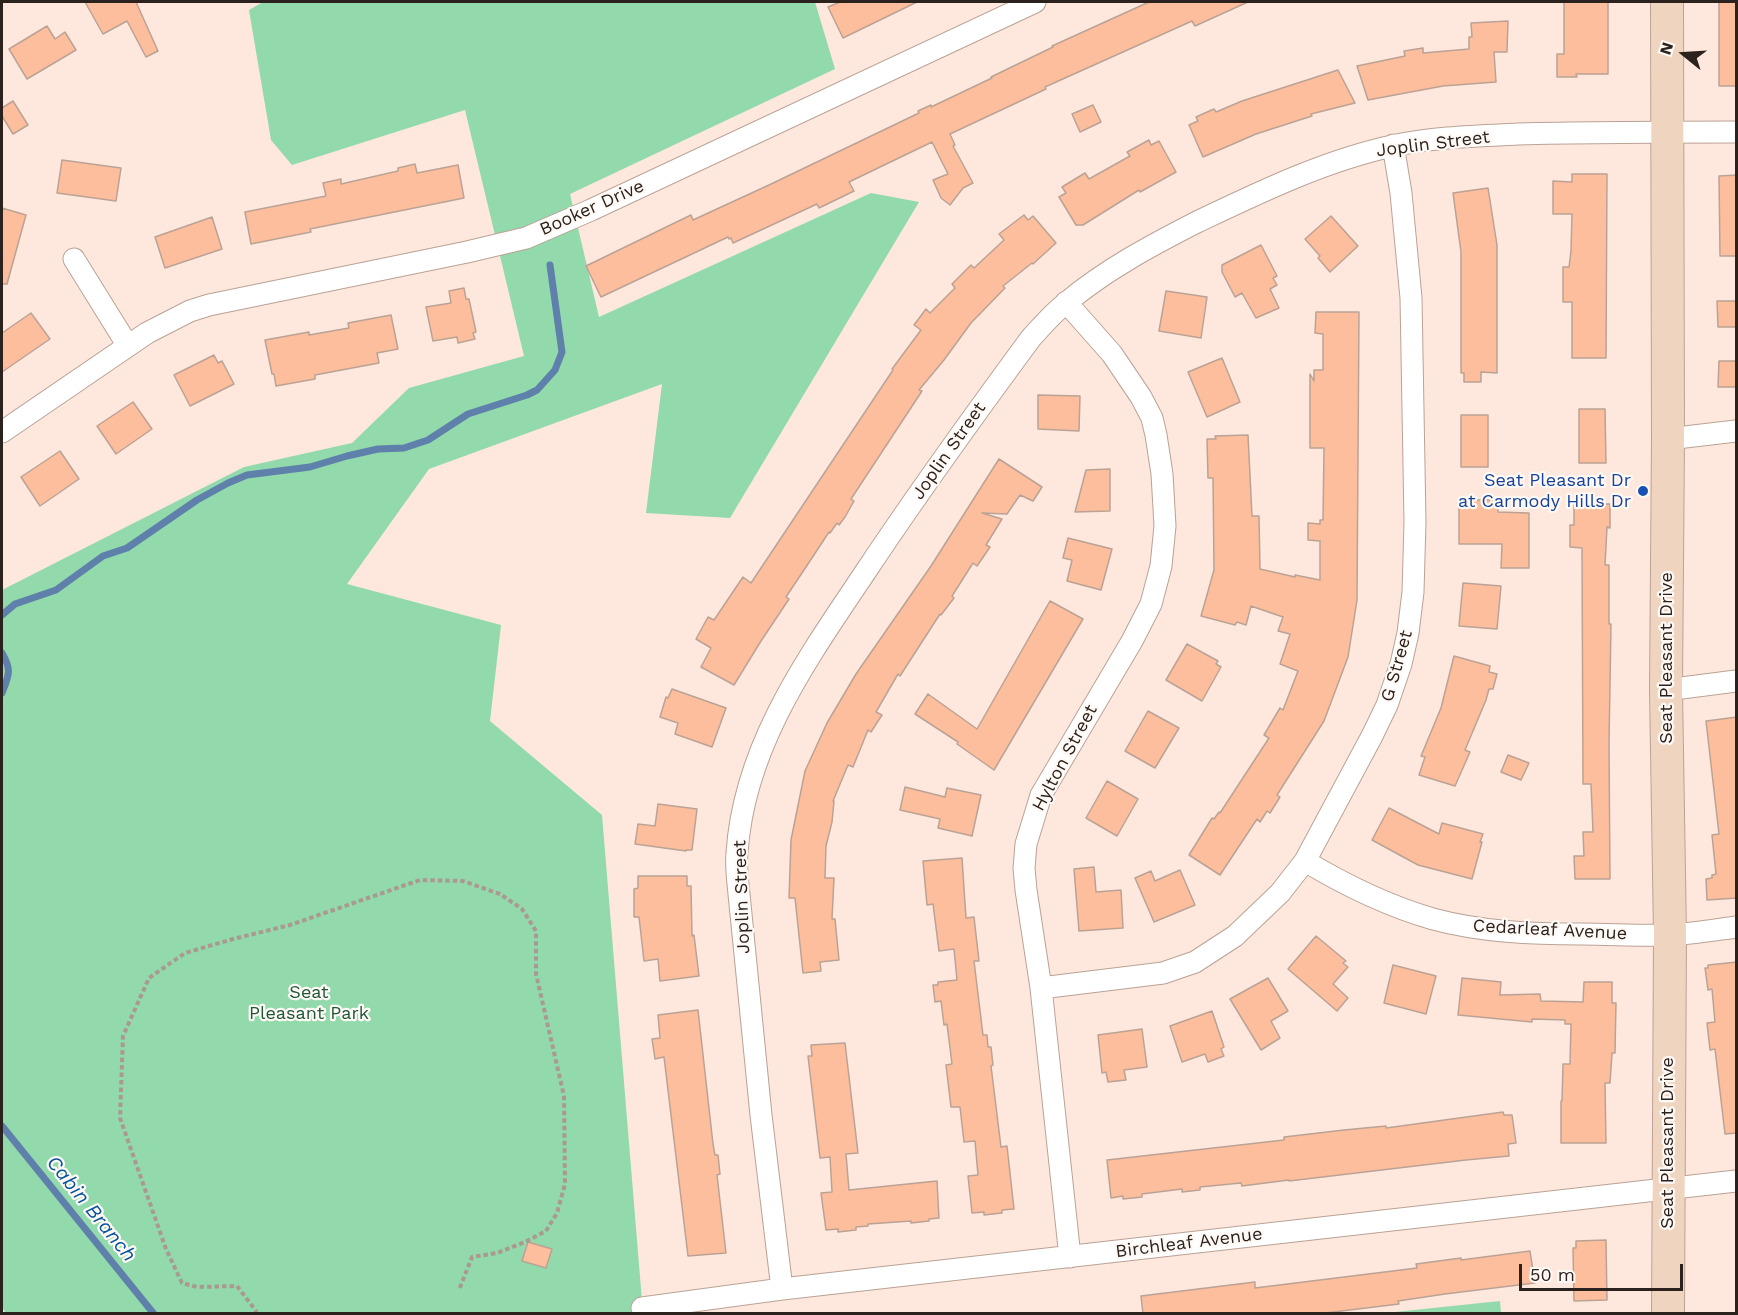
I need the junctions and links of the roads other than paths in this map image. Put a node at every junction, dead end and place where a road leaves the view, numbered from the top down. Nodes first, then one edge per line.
1 (1035, 2) edge
2 (1667, 2) edge
3 (1668, 132) junction
4 (1737, 132) edge
5 (1393, 145) junction
6 (74, 259) dead end
7 (1066, 302) junction
8 (128, 346) junction
9 (1737, 430) edge
10 (2, 432) edge
11 (1668, 438) junction
12 (1737, 681) edge
13 (1666, 690) junction
14 (1305, 861) junction
15 (1737, 927) edge
16 (1670, 935) junction
17 (1041, 988) junction
18 (1737, 1181) edge
19 (1667, 1189) junction
20 (1070, 1257) junction
21 (782, 1289) junction
22 (642, 1308) dead end
23 (1668, 1314) edge

1 - 8 street, Booker Drive
2 - 3 street, Seat Pleasant Drive
3 - 4 street, Joplin Street
3 - 5 street, Joplin Street
3 - 11 street, Seat Pleasant Drive
5 - 7 street, Joplin Street
5 - 14 street, G Street
6 - 8 street
7 - 17 street, Hylton Street
7 - 21 street, Joplin Street
8 - 10 street, Booker Drive
9 - 11 street
11 - 13 street, Seat Pleasant Drive
12 - 13 street
13 - 16 street, Seat Pleasant Drive
14 - 16 street, Cedarleaf Avenue
14 - 17 street, G Street
15 - 16 street, Cedarleaf Avenue
16 - 19 street, Seat Pleasant Drive
17 - 20 street, Hylton Street
18 - 19 street, Birchleaf Avenue
19 - 20 street, Birchleaf Avenue
19 - 23 street, Seat Pleasant Drive
20 - 21 street, Birchleaf Avenue
21 - 22 street, Birchleaf Avenue

